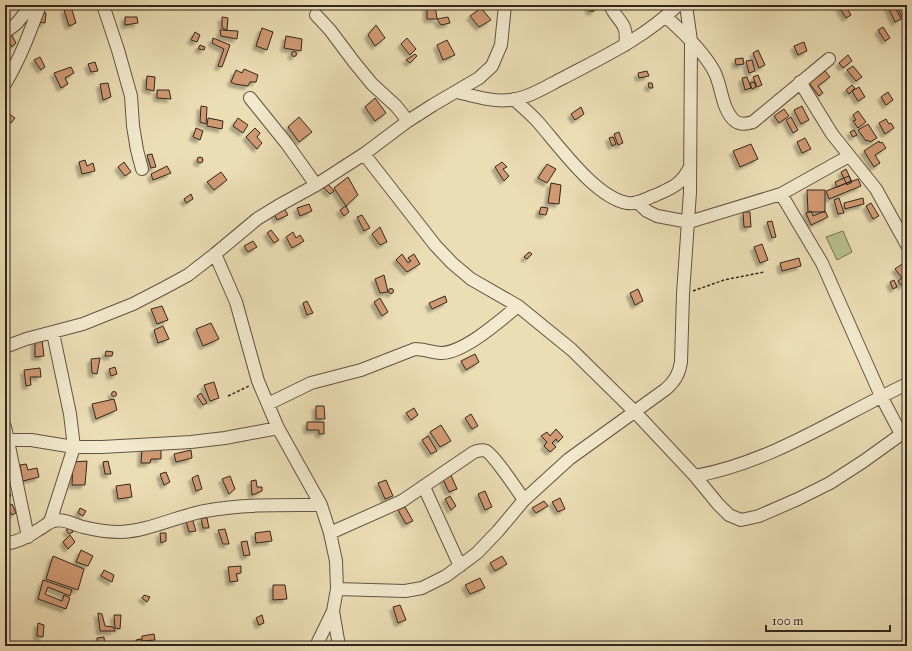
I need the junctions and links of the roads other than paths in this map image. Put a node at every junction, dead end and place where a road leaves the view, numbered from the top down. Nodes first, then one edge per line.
1 (32, 5) edge
2 (40, 5) edge
3 (103, 5) edge
4 (505, 5) edge
5 (610, 5) edge
6 (678, 5) edge
7 (686, 5) edge
8 (316, 15) dead end
9 (666, 17) junction
10 (5, 32) edge
11 (691, 41) junction
12 (626, 45) junction
13 (829, 59) dead end
14 (800, 82) junction
15 (5, 84) edge
16 (456, 92) junction
17 (250, 98) dead end
18 (514, 99) junction
19 (408, 121) junction
20 (364, 154) junction
21 (849, 156) junction
22 (690, 167) junction
23 (142, 169) dead end
24 (316, 186) junction
25 (782, 194) junction
26 (637, 202) junction
27 (689, 222) junction
28 (907, 246) edge
29 (216, 254) junction
30 (518, 306) junction
31 (52, 333) junction
32 (5, 347) edge
33 (907, 384) edge
34 (881, 396) junction
35 (268, 404) junction
36 (635, 412) junction
37 (5, 427) edge
38 (278, 428) junction
39 (904, 432) edge
40 (8, 440) junction
41 (74, 447) junction
42 (694, 476) junction
43 (424, 487) junction
44 (524, 500) junction
45 (321, 505) junction
46 (50, 522) junction
47 (330, 533) junction
48 (28, 537) junction
49 (5, 544) edge
50 (460, 566) junction
51 (337, 589) junction
52 (333, 611) junction
53 (316, 646) edge
54 (339, 646) edge

1 - 10 street
2 - 15 street
3 - 23 street
4 - 16 street
5 - 12 street
6 - 9 street
7 - 11 street
8 - 19 street
9 - 11 street
9 - 12 street
11 - 14 street
11 - 22 street
12 - 18 street
13 - 14 street
14 - 21 street
16 - 18 street
16 - 19 street
17 - 24 street
18 - 26 street
19 - 20 street
20 - 24 street
20 - 30 street
21 - 25 street
21 - 28 street
22 - 26 street
22 - 27 street
24 - 29 street
25 - 27 street
25 - 34 street
26 - 27 street
27 - 36 street
29 - 31 street
29 - 35 street
30 - 35 street
30 - 36 street
31 - 32 street
31 - 41 street
33 - 34 street
34 - 39 street
34 - 42 street
35 - 38 street
36 - 42 street
36 - 44 street
37 - 40 street
38 - 41 street
38 - 45 street
39 - 42 street
40 - 41 street
40 - 48 street
41 - 46 street
43 - 44 street
43 - 47 street
43 - 50 street
44 - 50 street
45 - 46 street
45 - 47 street
46 - 48 street
47 - 51 street
48 - 49 street
50 - 51 street
51 - 52 street
52 - 53 street
52 - 54 street

